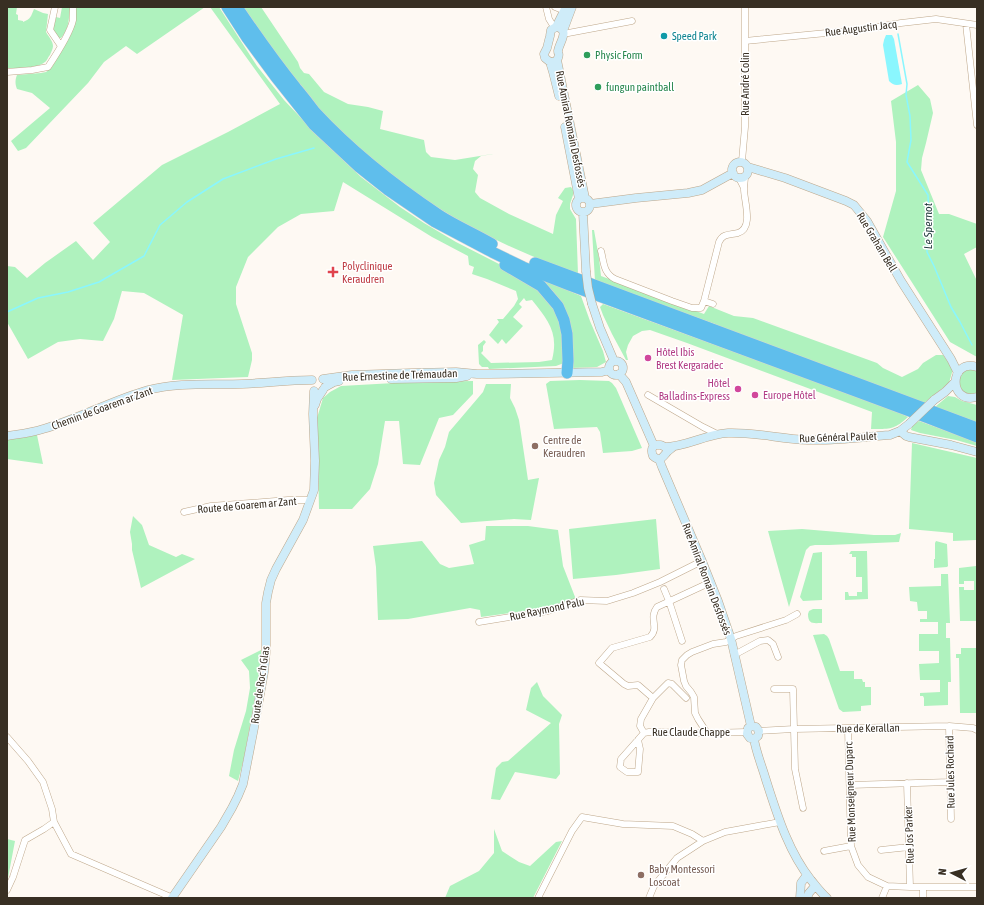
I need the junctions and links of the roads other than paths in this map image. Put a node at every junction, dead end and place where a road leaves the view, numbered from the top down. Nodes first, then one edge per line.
1 (55, 7) edge
2 (73, 7) edge
3 (227, 7) edge
4 (237, 7) edge
5 (546, 7) edge
6 (555, 7) edge
7 (568, 7) edge
8 (745, 7) edge
9 (632, 20) dead end
10 (966, 24) junction
11 (977, 24) edge
12 (560, 31) junction
13 (550, 36) junction
14 (745, 41) junction
15 (61, 46) junction
16 (547, 48) junction
17 (555, 58) junction
18 (7, 72) edge
19 (977, 125) edge
20 (742, 172) junction
21 (585, 200) junction
22 (583, 213) junction
23 (434, 222) junction
24 (601, 251) dead end
25 (704, 301) junction
26 (713, 304) dead end
27 (951, 359) junction
28 (614, 361) junction
29 (965, 367) junction
30 (977, 367) edge
31 (609, 370) junction
32 (567, 373) junction
33 (958, 373) junction
34 (619, 374) junction
35 (955, 382) junction
36 (324, 385) junction
37 (312, 386) junction
38 (945, 392) junction
39 (959, 393) junction
40 (648, 395) dead end
41 (977, 396) edge
42 (313, 414) junction
43 (977, 428) edge
44 (900, 431) junction
45 (717, 434) junction
46 (7, 436) edge
47 (977, 437) edge
48 (654, 446) junction
49 (668, 449) junction
50 (977, 452) edge
51 (659, 459) junction
52 (310, 500) junction
53 (184, 512) dead end
54 (702, 560) junction
55 (711, 582) junction
56 (664, 589) dead end
57 (669, 601) junction
58 (797, 614) dead end
59 (479, 622) dead end
60 (731, 640) junction
61 (682, 641) dead end
62 (734, 655) junction
63 (778, 658) dead end
64 (774, 689) dead end
65 (654, 698) junction
66 (686, 698) dead end
67 (950, 726) junction
68 (749, 729) junction
69 (794, 729) junction
70 (848, 729) junction
71 (977, 730) edge
72 (759, 731) junction
73 (644, 733) junction
74 (707, 733) junction
75 (7, 737) edge
76 (754, 738) junction
77 (638, 740) junction
78 (950, 782) junction
79 (907, 783) junction
80 (850, 785) junction
81 (803, 808) dead end
82 (951, 819) dead end
83 (54, 822) junction
84 (780, 822) junction
85 (703, 841) junction
86 (851, 846) junction
87 (909, 848) junction
88 (881, 850) dead end
89 (824, 851) dead end
90 (807, 875) junction
91 (815, 886) junction
92 (887, 886) junction
93 (910, 887) junction
94 (923, 887) junction
95 (977, 887) edge
96 (7, 890) edge
97 (172, 898) edge
98 (538, 898) edge
99 (649, 898) edge
100 (800, 898) edge
101 (807, 898) edge
102 (827, 898) edge
103 (882, 898) edge
104 (923, 898) edge

1 - 15 street
2 - 15 street
3 - 23 highway
4 - 43 highway
5 - 12 street
6 - 7 street
7 - 12 street, Rue Amiral Romain Desfossés
8 - 14 street, Rue André Colin
9 - 12 street
10 - 11 street, Rue Augustin Jacq
10 - 14 street, Rue Augustin Jacq
10 - 19 street
12 - 13 street
12 - 13 street
12 - 17 street, Rue Amiral Romain Desfossés
13 - 16 street
14 - 20 street, Rue André Colin
15 - 18 street
16 - 17 street
16 - 17 street
17 - 21 street, Rue Amiral Romain Desfossés
20 - 21 street, Rue Graham Bell
20 - 25 street, Rue André Colin
20 - 27 street, Rue Graham Bell
21 - 22 street
21 - 22 street
22 - 28 street, bridge
23 - 32 highway
23 - 47 highway
24 - 25 street
25 - 26 street
27 - 29 street, Rue Graham Bell
27 - 33 street, Rue Graham Bell
28 - 31 street
28 - 34 street
29 - 30 street
29 - 33 street
31 - 32 street, Rue Ernestine de Trémaudan
31 - 34 street
32 - 36 street, Rue Ernestine de Trémaudan
33 - 35 street
34 - 48 street
35 - 38 street, Rue Général Paulet
35 - 39 street
36 - 37 street
36 - 37 street
36 - 42 street, Route de Roc'h Glas
37 - 42 street, Route de Roc'h Glas
37 - 46 street, Chemin de Goarem ar Zant
38 - 39 street
38 - 44 street, Rue Général Paulet, bridge
39 - 41 street
40 - 45 street, Rue Général Paulet
42 - 52 street, Route de Roc'h Glas
44 - 45 street, Rue Général Paulet
44 - 50 street
45 - 49 street, Rue Général Paulet
48 - 49 street
48 - 51 street
49 - 51 street
51 - 54 street, Rue Amiral Romain Desfossés
52 - 53 street, Route de Goarem ar Zant
52 - 97 street, Route de Roc'h Glas
54 - 55 street, Rue Amiral Romain Desfossés
54 - 59 street, Rue Raymond Palu
55 - 57 street
55 - 60 street, Rue Amiral Romain Desfossés
56 - 57 street
57 - 61 street
57 - 65 street
58 - 60 street
60 - 62 street, Rue Amiral Romain Desfossés
60 - 74 street
62 - 63 street
62 - 68 street, Rue Amiral Romain Desfossés
64 - 69 street
65 - 66 street
65 - 73 street
67 - 70 street, Rue de Kerallan
67 - 71 street, Rue de Kerallan
67 - 78 street, Rue Jules Rochard
68 - 72 street
68 - 74 street, Rue Claude Chappe
68 - 76 street
69 - 70 street, Rue de Kerallan
69 - 72 street, Rue de Kerallan
69 - 81 street
70 - 80 street, Rue Monseigneur Duparc
72 - 76 street
73 - 74 street, Rue Claude Chappe
73 - 77 street, Rue Claude Chappe
75 - 83 street
76 - 84 street
77 - 77 street, Rue Claude Chappe
78 - 79 street
78 - 82 street, Rue Jules Rochard
79 - 80 street
79 - 87 street, Rue Jos Parker
80 - 86 street, Rue Monseigneur Duparc
83 - 96 street
83 - 97 street
84 - 85 street
84 - 90 street
85 - 98 street
85 - 99 street
86 - 89 street
86 - 92 street, Rue Monseigneur Duparc
87 - 88 street
87 - 93 street, Rue Jos Parker
90 - 91 street
90 - 100 street
91 - 101 street
91 - 102 street
92 - 93 street, Rue Monseigneur Duparc
92 - 103 street
93 - 94 street, Rue Monseigneur Duparc
94 - 95 street, Rue Monseigneur Duparc
94 - 104 street

